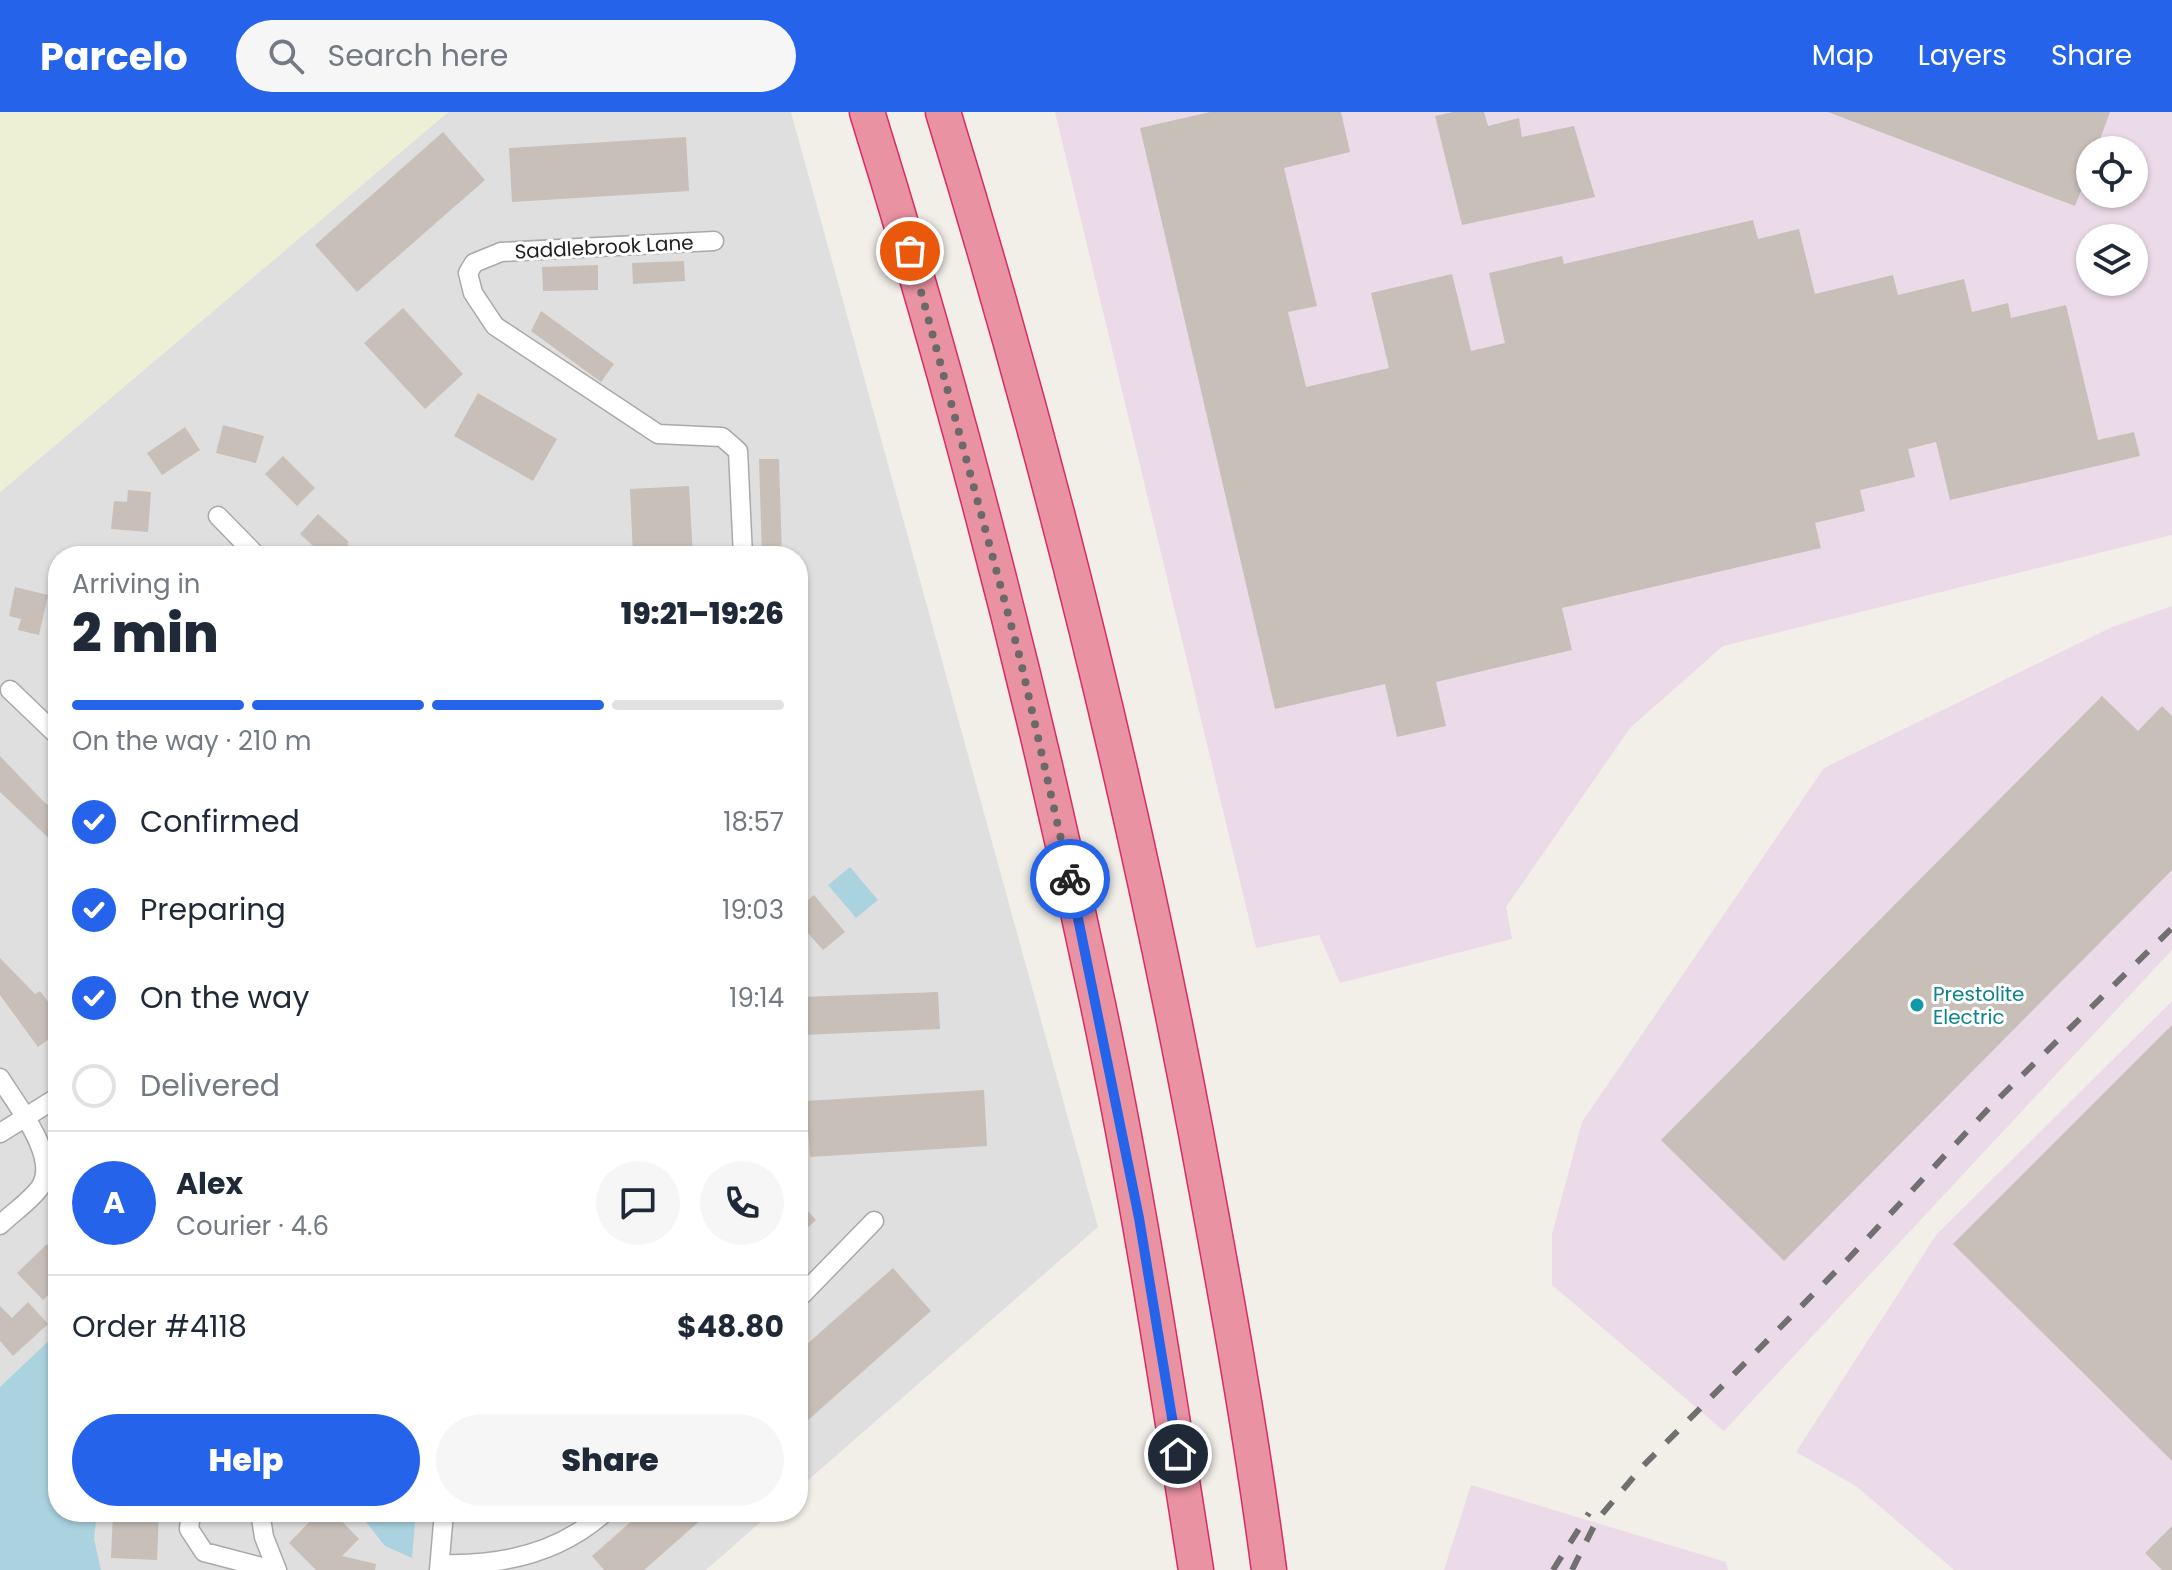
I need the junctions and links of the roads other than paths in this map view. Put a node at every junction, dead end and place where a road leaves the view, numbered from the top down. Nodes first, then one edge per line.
1 (867, 112) edge
2 (943, 112) edge
3 (714, 241) dead end
4 (218, 516) dead end
5 (247, 546) edge
6 (743, 546) edge
7 (10, 690) dead end
8 (48, 726) edge
9 (0, 1078) edge
10 (48, 1102) edge
11 (23, 1116) junction
12 (0, 1133) edge
13 (874, 1221) dead end
14 (0, 1225) edge
15 (808, 1289) edge
16 (190, 1522) edge
17 (262, 1522) edge
18 (443, 1522) edge
19 (591, 1522) edge
20 (439, 1567) edge
21 (275, 1570) edge
22 (1196, 1570) edge
23 (1269, 1570) edge

1 - 22 highway
2 - 23 highway
3 - 6 street, Saddlebrook Lane
4 - 5 street
7 - 8 street
9 - 11 street
10 - 11 street
11 - 12 street
11 - 14 street
13 - 15 street
16 - 21 street
17 - 21 street
18 - 20 street
19 - 20 street

